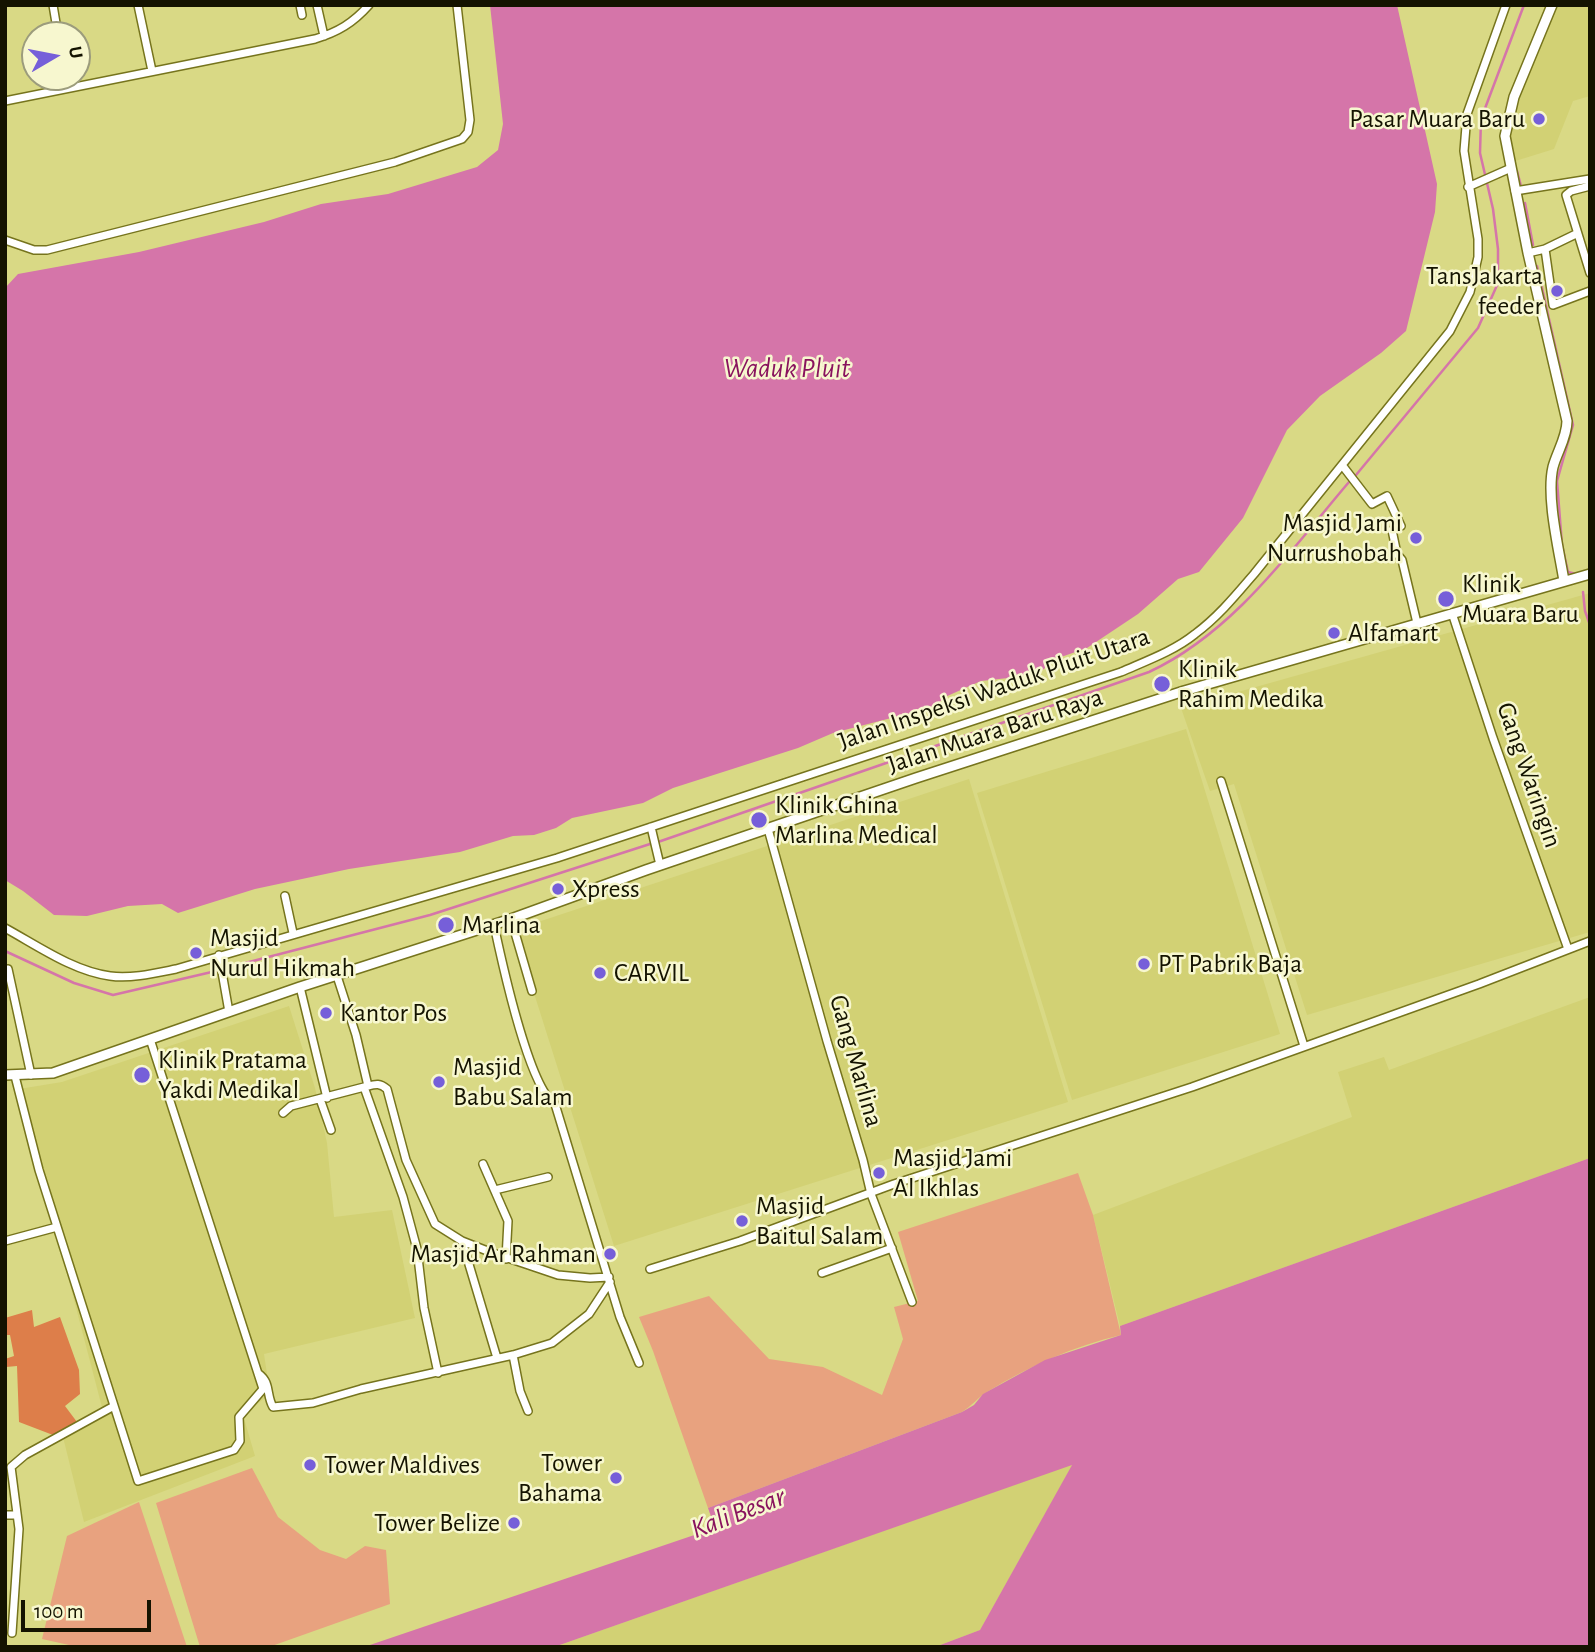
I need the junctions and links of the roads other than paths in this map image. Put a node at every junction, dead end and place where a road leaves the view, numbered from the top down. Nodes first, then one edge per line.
1 (138, 5) edge
2 (300, 5) edge
3 (317, 5) edge
4 (369, 5) edge
5 (457, 5) edge
6 (1506, 5) edge
7 (1552, 5) edge
8 (302, 16) dead end
9 (324, 36) junction
10 (152, 71) junction
11 (91, 83) edge
12 (53, 91) edge
13 (5, 101) edge
14 (1511, 168) junction
15 (1590, 179) edge
16 (1590, 186) edge
17 (1468, 187) junction
18 (1515, 191) junction
19 (1576, 234) junction
20 (5, 240) edge
21 (1545, 250) junction
22 (1531, 253) junction
23 (1590, 273) edge
24 (1590, 291) edge
25 (1342, 465) junction
26 (1590, 574) edge
27 (1564, 581) junction
28 (1452, 613) junction
29 (1417, 623) junction
30 (1221, 781) dead end
31 (651, 827) junction
32 (768, 829) junction
33 (660, 865) junction
34 (285, 896) dead end
35 (511, 919) junction
36 (494, 925) junction
37 (5, 928) edge
38 (293, 933) junction
39 (1590, 941) edge
40 (1568, 949) junction
41 (219, 955) junction
42 (8, 969) dead end
43 (337, 976) junction
44 (300, 987) junction
45 (532, 991) dead end
46 (229, 1012) junction
47 (150, 1039) junction
48 (1304, 1046) junction
49 (10, 1075) edge
50 (32, 1075) junction
51 (366, 1086) junction
52 (323, 1098) junction
53 (284, 1113) dead end
54 (331, 1130) dead end
55 (483, 1164) dead end
56 (548, 1177) dead end
57 (495, 1190) junction
58 (871, 1194) junction
59 (57, 1227) junction
60 (5, 1241) edge
61 (462, 1241) junction
62 (892, 1248) junction
63 (506, 1259) junction
64 (650, 1269) dead end
65 (822, 1273) dead end
66 (609, 1280) junction
67 (912, 1303) dead end
68 (513, 1354) junction
69 (497, 1358) junction
70 (639, 1363) dead end
71 (438, 1373) junction
72 (258, 1374) junction
73 (114, 1406) junction
74 (528, 1411) dead end
75 (5, 1515) edge
76 (17, 1515) junction
77 (12, 1633) dead end

1 - 10 street
2 - 8 street
3 - 9 street
4 - 9 street
5 - 20 street
6 - 17 street, Jalan Inspeksi Waduk Pluit Utara
7 - 14 street
9 - 10 street
10 - 11 street
12 - 13 street
14 - 17 street
14 - 18 street
15 - 18 street
16 - 19 street
17 - 25 street, Jalan Inspeksi Waduk Pluit Utara
18 - 22 street
19 - 21 street
19 - 23 street
21 - 22 street
21 - 24 street
22 - 27 street
25 - 29 street
25 - 31 street, Jalan Inspeksi Waduk Pluit Utara
26 - 27 street, Jalan Muara Baru Raya
27 - 28 street, Jalan Muara Baru Raya
28 - 29 street, Jalan Muara Baru Raya
28 - 40 street, Gang Waringin
29 - 32 street, Jalan Muara Baru Raya
30 - 48 street
31 - 33 street
31 - 38 street, Jalan Inspeksi Waduk Pluit Utara
32 - 33 street, Jalan Muara Baru Raya
32 - 58 street, Gang Marlina
33 - 35 street, Jalan Muara Baru Raya
34 - 38 street
35 - 36 street, Jalan Muara Baru Raya
35 - 45 street
36 - 43 street, Jalan Muara Baru Raya
36 - 66 street
37 - 41 street, Jalan Inspeksi Waduk Pluit Utara
38 - 41 street, Jalan Inspeksi Waduk Pluit Utara
39 - 40 street
40 - 48 street
41 - 46 street
42 - 50 street
43 - 44 street, Jalan Muara Baru Raya
43 - 51 street
44 - 46 street, Jalan Muara Baru Raya
44 - 52 street
46 - 47 street, Jalan Muara Baru Raya
47 - 50 street, Jalan Muara Baru Raya
47 - 72 street
48 - 58 street
49 - 50 street, Jalan Muara Baru Raya
49 - 59 street
51 - 52 street
51 - 61 street
51 - 71 street
52 - 53 street
52 - 54 street
55 - 57 street
56 - 57 street
57 - 63 street
58 - 62 street, Gang Marlina
58 - 64 street
59 - 60 street
59 - 73 street
61 - 63 street
61 - 69 street
62 - 65 street
62 - 67 street, Gang Marlina
63 - 66 street
66 - 68 street
66 - 70 street
68 - 69 street
68 - 74 street
69 - 71 street
71 - 72 street
72 - 73 street
73 - 76 street
75 - 76 street
76 - 77 street

